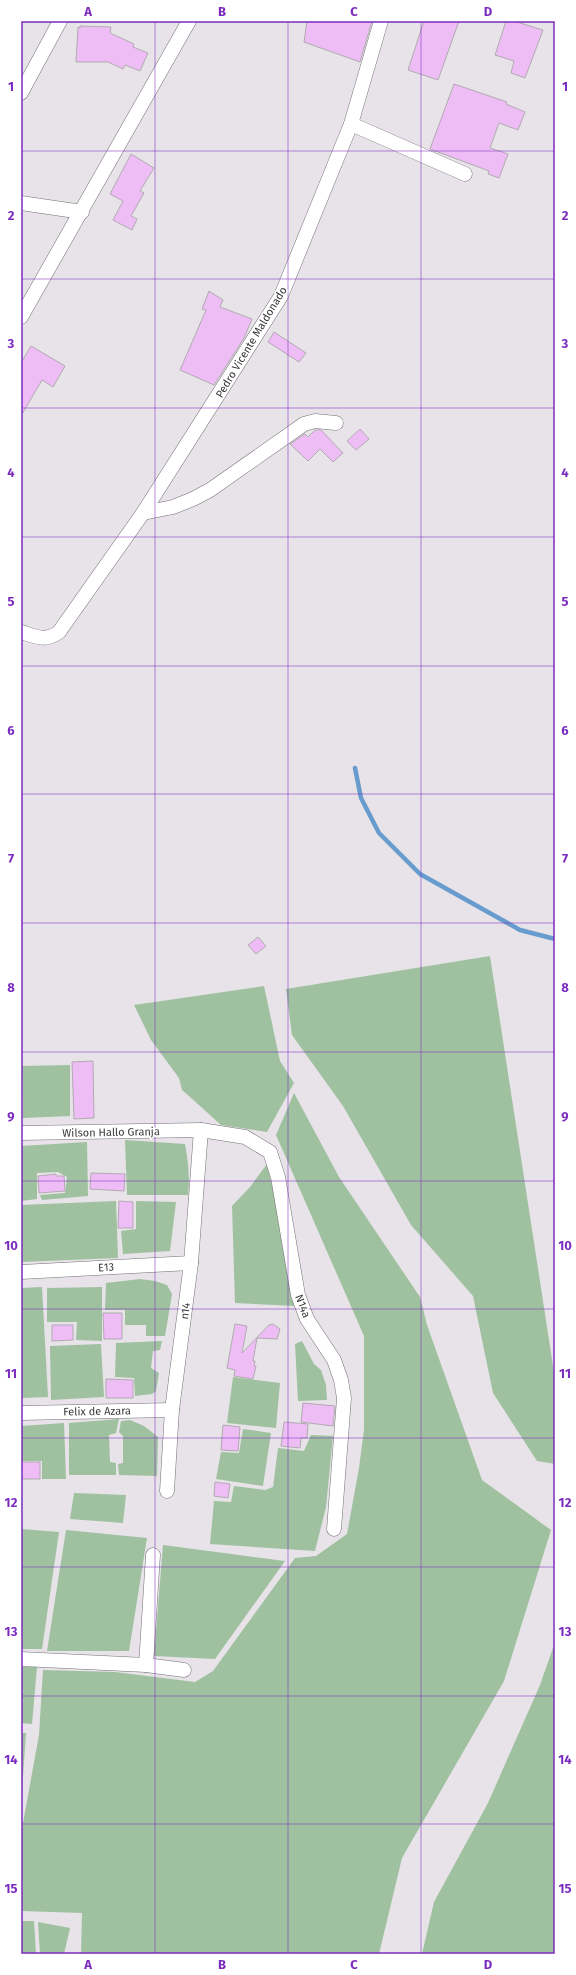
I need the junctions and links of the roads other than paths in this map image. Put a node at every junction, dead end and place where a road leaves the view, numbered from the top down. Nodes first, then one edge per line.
1 (60, 21) edge
2 (190, 21) edge
3 (381, 21) edge
4 (21, 93) edge
5 (351, 124) junction
6 (465, 174) dead end
7 (21, 203) edge
8 (82, 212) junction
9 (21, 317) edge
10 (336, 423) dead end
11 (143, 513) junction
12 (21, 632) edge
13 (201, 1130) junction
14 (21, 1133) edge
15 (191, 1263) junction
16 (21, 1272) edge
17 (172, 1410) junction
18 (21, 1413) edge
19 (167, 1491) dead end
20 (334, 1529) dead end
21 (153, 1555) dead end
22 (21, 1659) edge
23 (146, 1664) junction
24 (184, 1670) dead end

1 - 4 street
2 - 8 street
3 - 5 street, Pedro Vicente Maldonado
5 - 6 street
5 - 11 street, Pedro Vicente Maldonado
7 - 8 street
8 - 9 street
10 - 11 street
11 - 12 street, Pedro Vicente Maldonado
13 - 14 street, Wilson Hallo Granja
13 - 15 street, n14
13 - 20 street, N14a
15 - 16 street, E13
15 - 17 street, n14
17 - 18 street, Felix de Azara
17 - 19 street, n14
21 - 23 street
22 - 23 street
23 - 24 street

